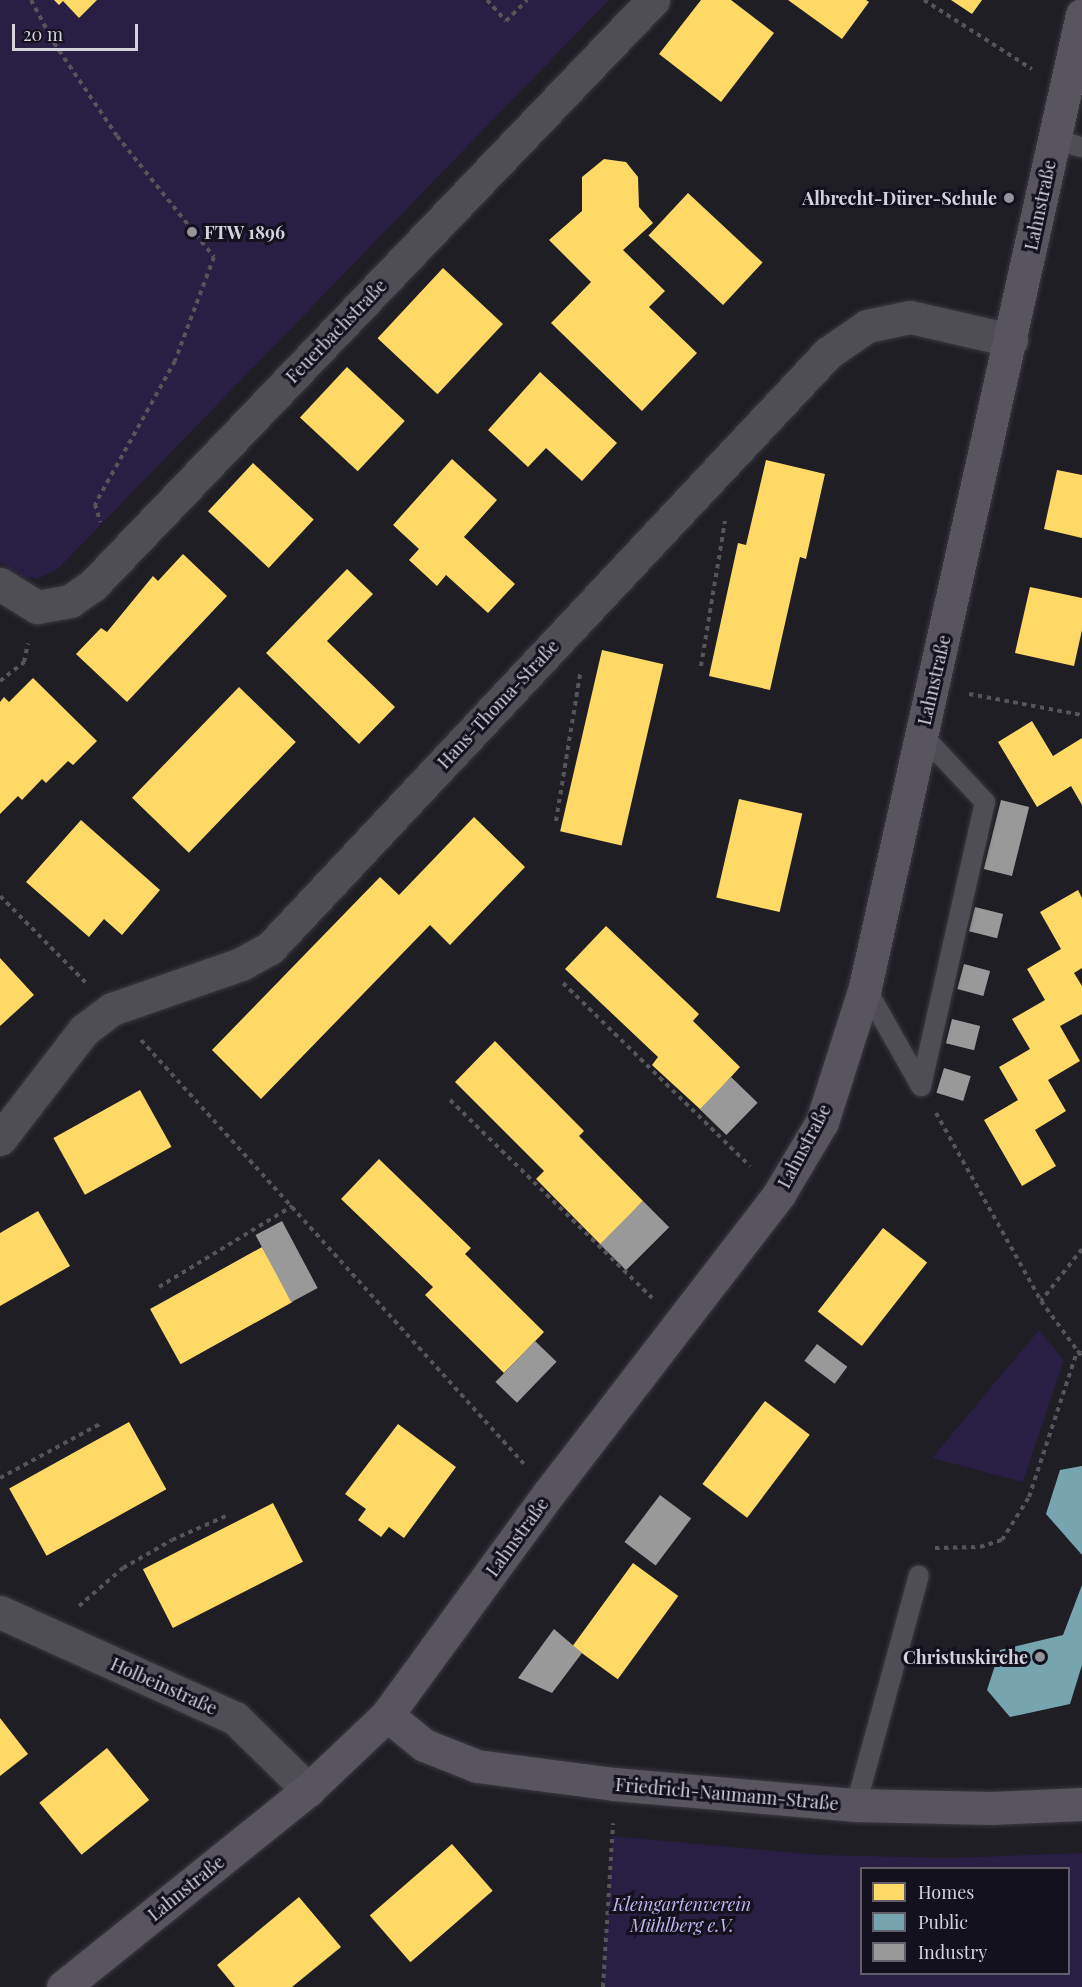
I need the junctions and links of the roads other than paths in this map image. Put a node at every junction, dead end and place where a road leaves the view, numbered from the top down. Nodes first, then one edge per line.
1 (652, 0) edge
2 (1082, 15) edge
3 (1068, 143) edge
4 (1011, 340) junction
5 (0, 584) edge
6 (922, 735) junction
7 (865, 987) junction
8 (0, 1139) edge
9 (919, 1575) road end
10 (0, 1612) edge
11 (387, 1715) junction
12 (308, 1790) junction
13 (1082, 1804) edge
14 (856, 1805) junction
15 (63, 1987) edge

1 - 5 street, Feuerbachstraße
2 - 3 street, Lahnstraße
3 - 4 street, Lahnstraße
4 - 6 street, Lahnstraße
4 - 8 street, Hans-Thoma-Straße
6 - 7 street, Lahnstraße
6 - 7 lane
7 - 11 street, Lahnstraße
9 - 14 lane
10 - 12 street, Holbeinstraße
11 - 12 street, Lahnstraße
11 - 14 street, Friedrich-Naumann-Straße
12 - 15 street, Lahnstraße
13 - 14 street, Friedrich-Naumann-Straße

